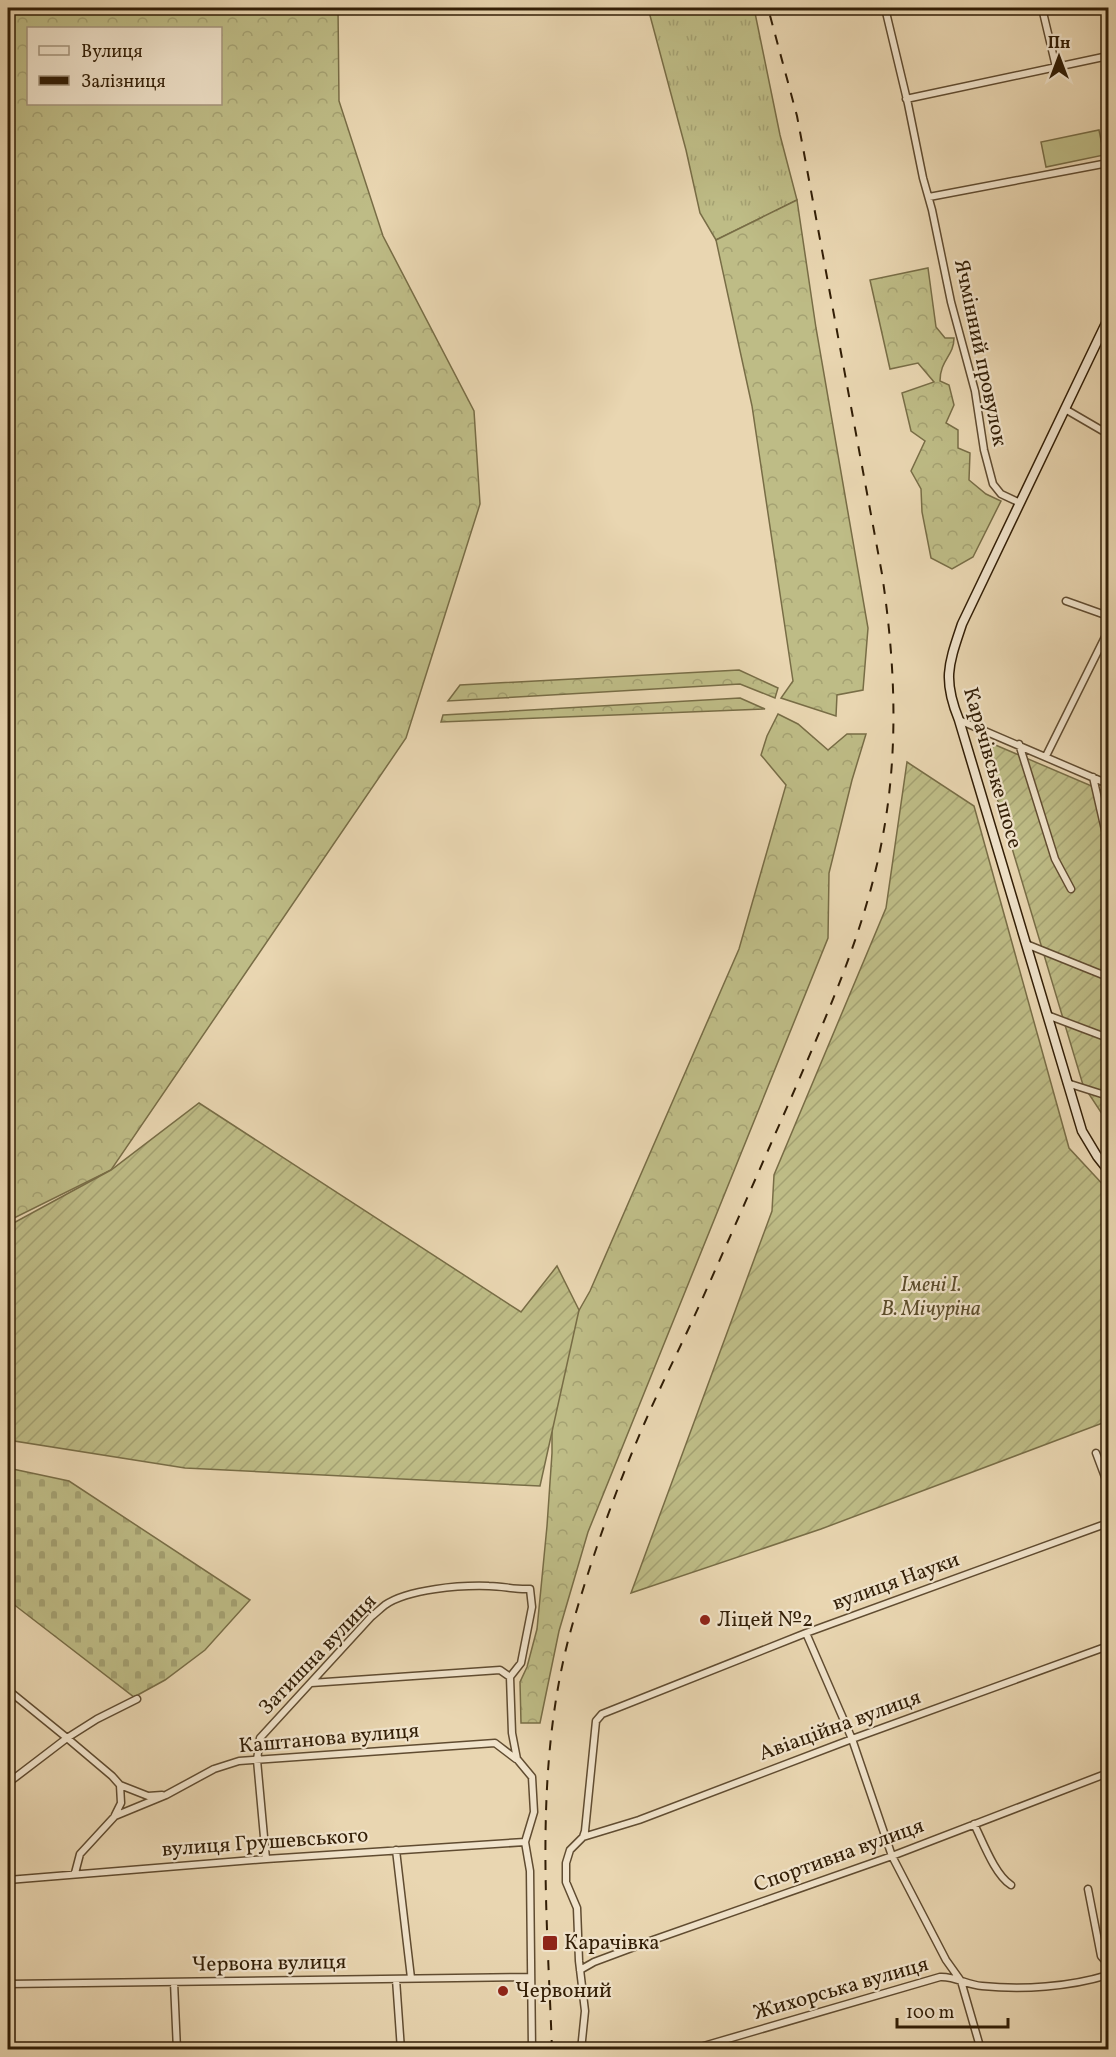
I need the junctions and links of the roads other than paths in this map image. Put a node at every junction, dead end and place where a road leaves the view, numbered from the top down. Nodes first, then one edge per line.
1 (885, 8) edge
2 (1042, 8) edge
3 (1108, 56) edge
4 (1056, 67) junction
5 (906, 99) junction
6 (1108, 163) edge
7 (929, 197) junction
8 (1108, 319) edge
9 (1065, 409) junction
10 (1108, 434) edge
11 (1020, 502) junction
12 (1066, 601) dead end
13 (1108, 616) edge
14 (1108, 631) edge
15 (959, 720) junction
16 (1019, 744) junction
17 (1046, 756) junction
18 (1093, 777) junction
19 (1108, 784) edge
20 (1108, 843) edge
21 (1071, 889) dead end
22 (1025, 944) junction
23 (1108, 977) edge
24 (1047, 1015) junction
25 (1108, 1038) edge
26 (1067, 1083) junction
27 (1108, 1096) edge
28 (1108, 1170) edge
29 (1096, 1453) dead end
30 (1108, 1485) edge
31 (1108, 1523) edge
32 (806, 1633) junction
33 (1108, 1646) edge
34 (510, 1677) junction
35 (311, 1683) junction
36 (8, 1690) edge
37 (137, 1699) dead end
38 (67, 1738) junction
39 (852, 1739) junction
40 (516, 1759) junction
41 (257, 1760) junction
42 (1108, 1773) edge
43 (8, 1783) edge
44 (120, 1785) junction
45 (166, 1795) junction
46 (115, 1816) junction
47 (974, 1824) junction
48 (584, 1837) junction
49 (525, 1842) junction
50 (396, 1850) junction
51 (892, 1856) junction
52 (266, 1859) junction
53 (75, 1874) junction
54 (8, 1880) edge
55 (1011, 1885) dead end
56 (1088, 1889) dead end
57 (1108, 1964) edge
58 (580, 1970) junction
59 (1108, 1975) edge
60 (531, 1977) junction
61 (411, 1978) junction
62 (396, 1979) junction
63 (961, 1981) junction
64 (174, 1982) junction
65 (8, 1984) edge
66 (177, 2049) edge
67 (401, 2049) edge
68 (532, 2049) edge
69 (581, 2049) edge
70 (690, 2049) edge
71 (981, 2049) edge

1 - 5 street, Ячмінний провулок
2 - 4 street
3 - 4 street
4 - 5 street
5 - 7 street, Ячмінний провулок
6 - 7 street
7 - 11 street, Ячмінний провулок
8 - 9 main road, Карачівське шосе
9 - 10 street
9 - 11 main road, Карачівське шосе
11 - 15 main road, Карачівське шосе
12 - 13 street
14 - 17 street
15 - 16 street
15 - 22 main road, Карачівське шосе
16 - 17 street
16 - 21 street
17 - 18 street
18 - 19 street
18 - 20 street
22 - 23 street
22 - 24 main road, Карачівське шосе
24 - 25 street
24 - 26 main road, Карачівське шосе
26 - 27 street
26 - 28 main road, Карачівське шосе
29 - 30 street
31 - 32 street, вулиця Науки
32 - 39 street
32 - 48 street, вулиця Науки
33 - 39 street, Авіаційна вулиця
34 - 35 street
34 - 35 street, Затишна вулиця
34 - 40 street
35 - 41 street, Затишна вулиця
36 - 38 street
37 - 38 street
38 - 43 street
38 - 44 street
39 - 48 street, Авіаційна вулиця
39 - 51 street
40 - 41 street, Каштанова вулиця
40 - 49 street
41 - 45 street, Каштанова вулиця
41 - 52 street
42 - 47 street, Спортивна вулиця
44 - 45 street
44 - 46 street
45 - 46 street, Каштанова вулиця
46 - 53 street, Каштанова вулиця
47 - 51 street, Спортивна вулиця
47 - 55 street
48 - 58 street
49 - 50 street, вулиця Грушевського
49 - 60 street
50 - 52 street, вулиця Грушевського
50 - 61 street
51 - 58 street, Спортивна вулиця
51 - 63 street
52 - 53 street, вулиця Грушевського
53 - 54 street, вулиця Грушевського
56 - 57 street
58 - 69 street
59 - 63 street, Жихорська вулиця
60 - 61 street, Червона вулиця
60 - 68 street
61 - 62 street, Червона вулиця
62 - 64 street, Червона вулиця
62 - 67 street
63 - 70 street, Жихорська вулиця
63 - 71 street
64 - 65 street, Червона вулиця
64 - 66 street

